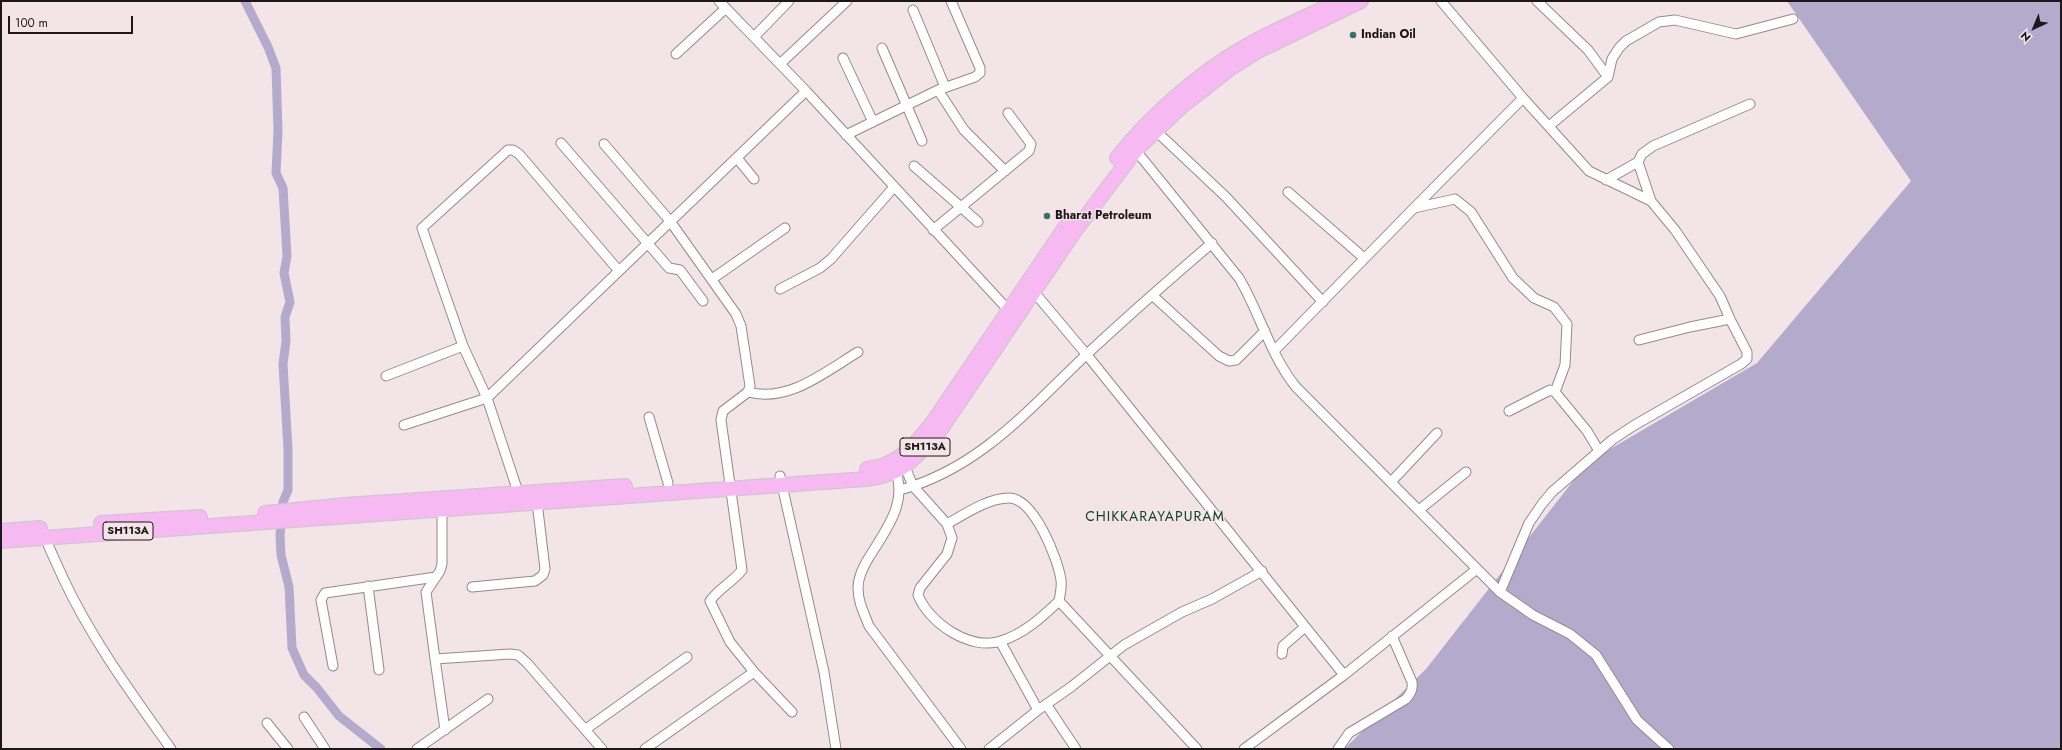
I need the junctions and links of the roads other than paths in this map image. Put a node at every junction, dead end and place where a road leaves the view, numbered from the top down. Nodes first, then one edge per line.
1 (719, 1) edge
2 (790, 1) edge
3 (847, 1) edge
4 (951, 1) edge
5 (1339, 1) edge
6 (1361, 1) edge
7 (1441, 1) edge
8 (1537, 1) edge
9 (726, 8) junction
10 (913, 10) dead end
11 (1793, 19) dead end
12 (754, 37) junction
13 (882, 48) dead end
14 (676, 54) dead end
15 (843, 58) dead end
16 (780, 64) junction
17 (1608, 77) junction
18 (942, 89) junction
19 (806, 91) junction
20 (1523, 98) junction
21 (1750, 104) dead end
22 (906, 106) junction
23 (1008, 113) dead end
24 (873, 122) junction
25 (1549, 126) junction
26 (1156, 131) junction
27 (846, 135) junction
28 (922, 141) dead end
29 (561, 143) dead end
30 (604, 144) dead end
31 (1133, 146) junction
32 (737, 158) junction
33 (1638, 162) junction
34 (914, 166) dead end
35 (1005, 171) junction
36 (754, 179) dead end
37 (1606, 180) junction
38 (894, 187) junction
39 (1288, 192) dead end
40 (1651, 201) junction
41 (960, 208) junction
42 (1414, 208) junction
43 (670, 221) junction
44 (978, 222) dead end
45 (785, 228) dead end
46 (933, 230) junction
47 (648, 242) junction
48 (1212, 242) junction
49 (1364, 258) junction
50 (619, 271) junction
51 (712, 279) junction
52 (780, 289) dead end
53 (1034, 292) junction
54 (1152, 295) junction
55 (703, 302) dead end
56 (1323, 302) junction
57 (1012, 314) junction
58 (1730, 319) junction
59 (1266, 331) junction
60 (1639, 340) dead end
61 (463, 346) junction
62 (1274, 351) junction
63 (858, 352) dead end
64 (1087, 355) junction
65 (386, 376) dead end
66 (748, 392) junction
67 (1555, 392) junction
68 (487, 398) junction
69 (1509, 411) dead end
70 (649, 417) dead end
71 (404, 425) dead end
72 (1437, 433) dead end
73 (1600, 451) junction
74 (898, 465) junction
75 (1466, 472) dead end
76 (781, 481) junction
77 (1392, 481) junction
78 (668, 483) junction
79 (730, 484) junction
80 (913, 486) junction
81 (900, 490) junction
82 (520, 498) junction
83 (537, 502) junction
84 (442, 505) junction
85 (1419, 510) junction
86 (947, 524) junction
87 (1, 531) edge
88 (44, 532) junction
89 (1, 541) edge
90 (1477, 570) junction
91 (1262, 571) junction
92 (436, 577) junction
93 (368, 586) junction
94 (472, 587) dead end
95 (1500, 592) junction
96 (1059, 601) junction
97 (1306, 626) junction
98 (1392, 636) junction
99 (1000, 641) junction
100 (1282, 654) dead end
101 (1112, 656) junction
102 (687, 657) dead end
103 (435, 659) junction
104 (333, 666) dead end
105 (379, 670) dead end
106 (754, 672) junction
107 (1344, 675) junction
108 (488, 699) dead end
109 (1046, 704) junction
110 (1038, 710) junction
111 (792, 712) dead end
112 (304, 717) dead end
113 (267, 723) dead end
114 (586, 729) junction
115 (445, 730) junction
116 (170, 749) edge
117 (288, 749) edge
118 (325, 749) edge
119 (417, 749) edge
120 (602, 749) edge
121 (646, 749) edge
122 (836, 749) edge
123 (961, 749) edge
124 (989, 749) edge
125 (1076, 749) edge
126 (1197, 749) edge
127 (1244, 749) edge
128 (1338, 749) edge
129 (1669, 749) edge

1 - 9 street
2 - 12 street
3 - 16 street
4 - 18 street
5 - 31 main road, SH113A
6 - 26 main road, SH113A
7 - 20 street
8 - 17 street
9 - 12 street
9 - 14 street
10 - 18 street
11 - 17 street
12 - 16 street
13 - 22 street
15 - 24 street
16 - 19 street
17 - 25 street
18 - 22 street
18 - 35 street
19 - 27 street
19 - 32 street
20 - 25 street
20 - 42 street
21 - 33 street
22 - 24 street
22 - 28 street
23 - 35 street
24 - 27 street
25 - 37 street
26 - 31 main road, SH113A
26 - 56 street
27 - 38 street
29 - 47 street
30 - 43 street
31 - 48 street
31 - 53 main road, SH113A
31 - 57 main road, SH113A
32 - 36 street
32 - 43 street
33 - 37 street
33 - 40 street
34 - 41 street
35 - 41 street
37 - 40 street
38 - 46 street
38 - 52 street
39 - 49 street
40 - 58 street
41 - 44 street
41 - 46 street
42 - 49 street
42 - 67 street
43 - 47 street
43 - 51 street
45 - 51 street
46 - 57 street
47 - 50 street
47 - 55 street
48 - 54 street
48 - 59 street
49 - 56 street
50 - 61 street
50 - 68 street
51 - 66 street
53 - 57 main road, SH113A
53 - 64 street
54 - 59 street
54 - 64 street
56 - 62 street
57 - 74 main road, SH113A
58 - 60 street
58 - 73 street
59 - 62 street
61 - 65 street
61 - 68 street
62 - 77 street
63 - 66 street
64 - 80 street
64 - 91 street
66 - 79 street
67 - 69 street
67 - 73 street
68 - 71 street
68 - 82 street
70 - 78 street
72 - 77 street
73 - 95 street
74 - 76 main road, SH113A
74 - 80 street
74 - 81 street
75 - 85 street
76 - 79 main road, SH113A
76 - 122 street
77 - 85 street
78 - 79 main road, SH113A
78 - 82 main road, SH113A
79 - 83 main road, SH113A
79 - 106 street
80 - 81 street
80 - 86 street
81 - 123 street
82 - 83 main road, SH113A
82 - 84 main road, SH113A
83 - 94 street
84 - 88 main road, SH113A
84 - 92 street
85 - 90 street
86 - 96 street
86 - 99 street
87 - 88 main road, SH113A
88 - 89 main road, SH113A
88 - 116 street
90 - 95 street
90 - 98 street
91 - 97 street
91 - 101 street
92 - 93 street
92 - 103 street
93 - 104 street
93 - 105 street
95 - 129 street
96 - 99 street
96 - 101 street
97 - 100 street
97 - 107 street
98 - 107 street
98 - 128 street
99 - 110 street
101 - 109 street
101 - 126 street
102 - 114 street
103 - 114 street
103 - 115 street
106 - 111 street
106 - 121 street
107 - 127 street
108 - 115 street
109 - 110 street
109 - 125 street
110 - 124 street
112 - 118 street
113 - 117 street
114 - 120 street
115 - 119 street

